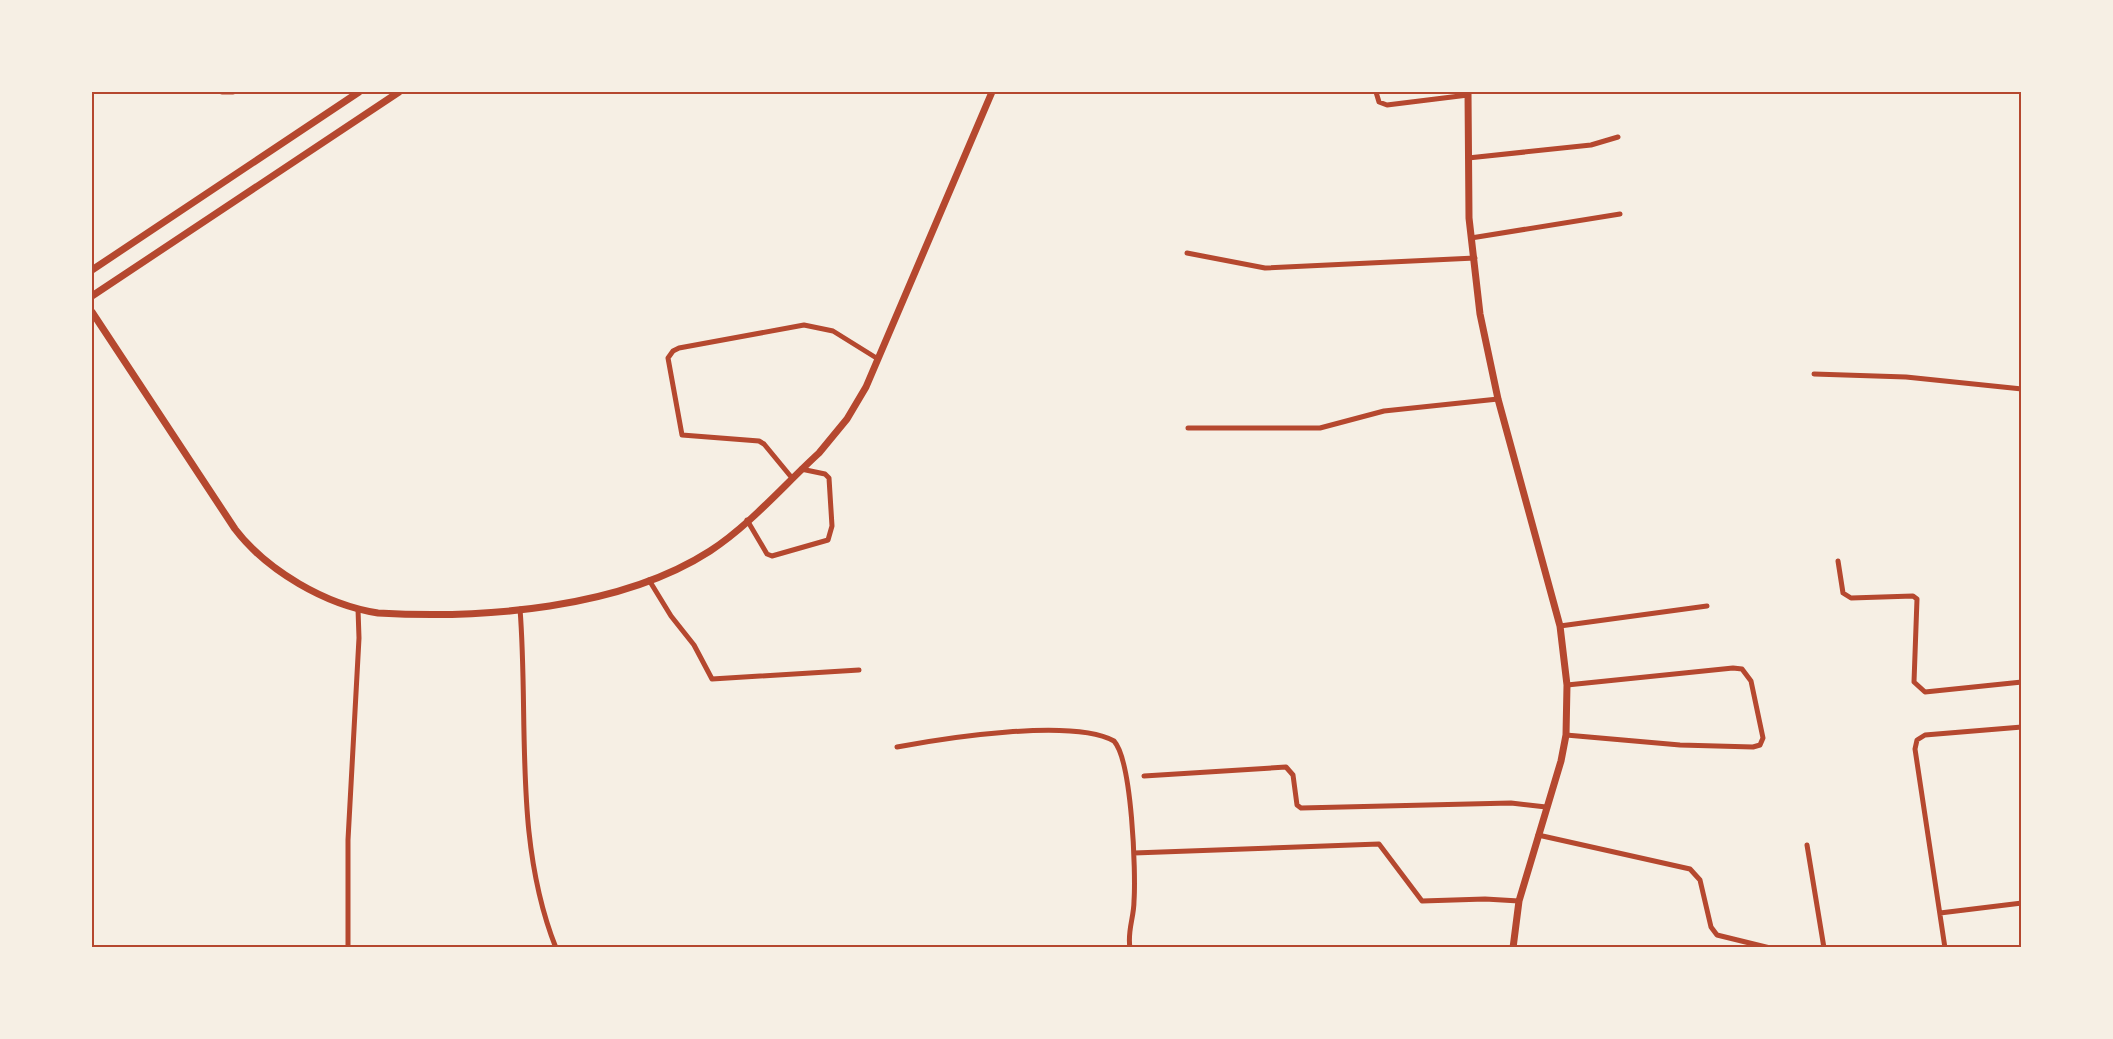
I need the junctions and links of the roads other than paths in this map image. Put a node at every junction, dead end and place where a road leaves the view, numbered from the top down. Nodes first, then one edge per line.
1 (222, 92) edge
2 (234, 92) edge
3 (359, 92) edge
4 (399, 92) edge
5 (992, 92) edge
6 (1376, 92) edge
7 (1468, 93) edge
8 (1618, 137) dead end
9 (1468, 158) junction
10 (1620, 214) dead end
11 (1471, 238) junction
12 (1187, 253) dead end
13 (1475, 258) junction
14 (92, 270) edge
15 (92, 296) edge
16 (92, 312) edge
17 (878, 359) junction
18 (1814, 374) dead end
19 (2022, 389) edge
20 (1498, 399) junction
21 (1188, 428) dead end
22 (801, 469) junction
23 (792, 478) junction
24 (747, 520) junction
25 (1838, 561) dead end
26 (649, 580) junction
27 (1707, 606) dead end
28 (358, 609) junction
29 (520, 609) junction
30 (1560, 626) junction
31 (859, 670) dead end
32 (2022, 681) edge
33 (1567, 684) junction
34 (2022, 727) edge
35 (1566, 735) junction
36 (897, 747) dead end
37 (1144, 776) dead end
38 (1546, 807) junction
39 (1538, 835) junction
40 (1807, 845) dead end
41 (1134, 852) junction
42 (1519, 901) junction
43 (2022, 903) edge
44 (1940, 913) junction
45 (348, 948) edge
46 (556, 948) edge
47 (1130, 948) edge
48 (1513, 948) edge
49 (1770, 948) edge
50 (1824, 948) edge
51 (1944, 948) edge

1 - 2 street
3 - 14 street
4 - 15 street
5 - 17 street
6 - 7 street
7 - 9 street
8 - 9 street
9 - 11 street
10 - 11 street
11 - 13 street
12 - 13 street
13 - 20 street
16 - 28 street
17 - 22 street
17 - 23 street
18 - 19 street
20 - 21 street
20 - 30 street
22 - 23 street
22 - 24 street
23 - 24 street
24 - 26 street
25 - 32 street
26 - 29 street
26 - 31 street
27 - 30 street
28 - 29 street
28 - 45 street
29 - 46 street
30 - 33 street
33 - 35 street
33 - 35 street
34 - 44 street
35 - 38 street
36 - 41 street
37 - 38 street
38 - 39 street
39 - 42 street
39 - 49 street
40 - 50 street
41 - 42 street
41 - 47 street
42 - 48 street
43 - 44 street
44 - 51 street

